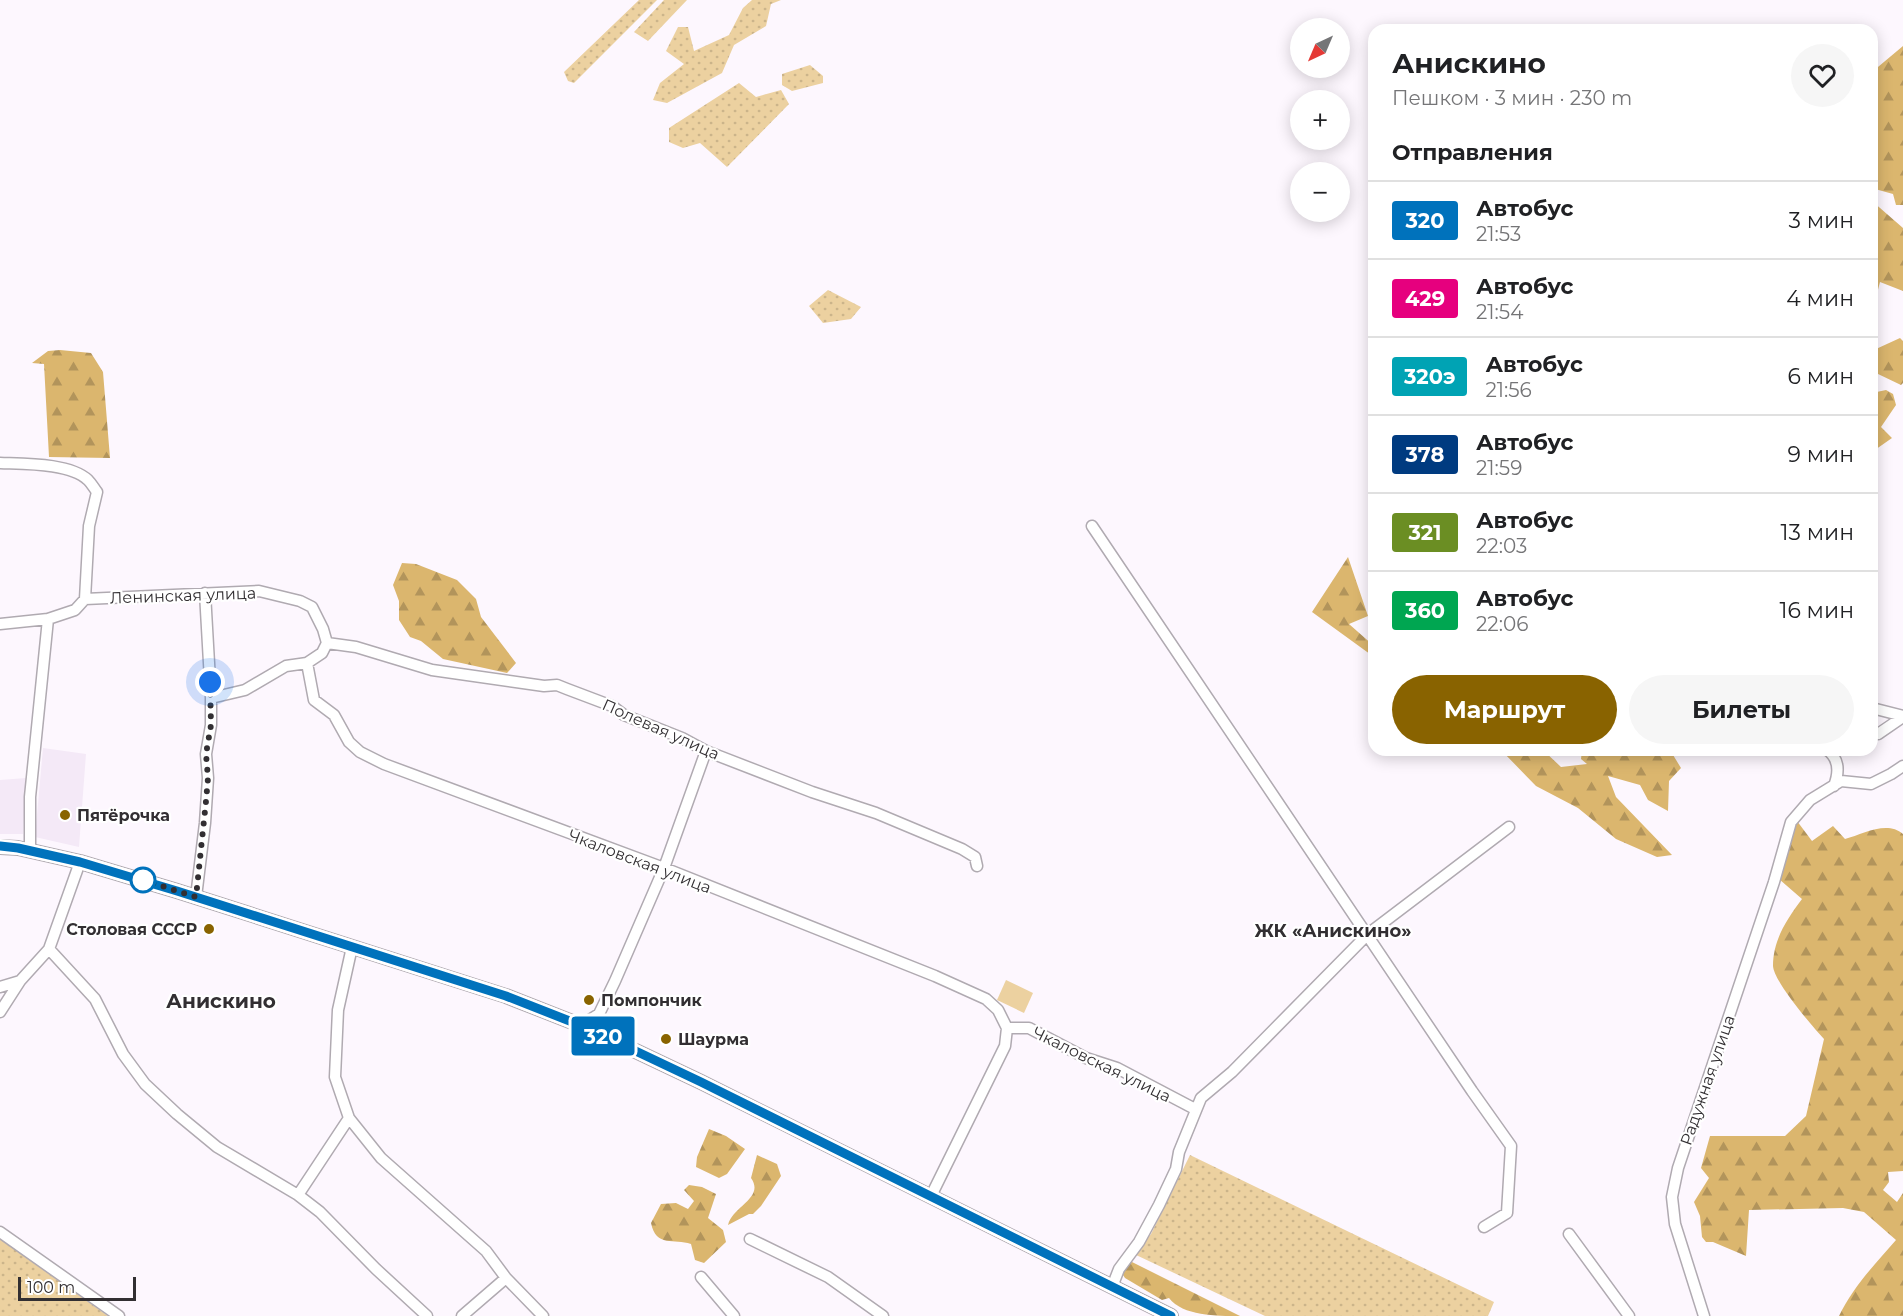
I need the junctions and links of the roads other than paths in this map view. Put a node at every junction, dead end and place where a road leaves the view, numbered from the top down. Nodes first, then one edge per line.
1 (0, 463) edge
2 (1092, 526) dead end
3 (205, 593) junction
4 (85, 599) junction
5 (48, 620) junction
6 (0, 624) edge
7 (327, 643) junction
8 (307, 663) junction
9 (211, 698) junction
10 (1878, 710) edge
11 (1903, 717) edge
12 (1878, 734) dead end
13 (706, 751) junction
14 (1834, 756) edge
15 (1903, 766) edge
16 (1833, 786) junction
17 (1509, 827) dead end
18 (0, 847) edge
19 (30, 850) junction
20 (80, 862) junction
21 (977, 866) dead end
22 (664, 868) junction
23 (196, 897) junction
24 (1368, 934) junction
25 (352, 947) junction
26 (49, 949) junction
27 (20, 981) junction
28 (0, 987) edge
29 (0, 1011) edge
30 (585, 1027) junction
31 (1007, 1029) junction
32 (1195, 1109) junction
33 (349, 1118) junction
34 (298, 1195) junction
35 (931, 1196) junction
36 (1484, 1227) dead end
37 (0, 1232) edge
38 (1569, 1234) dead end
39 (750, 1239) dead end
40 (506, 1278) junction
41 (701, 1278) dead end
42 (1112, 1287) junction
43 (119, 1316) edge
44 (427, 1316) edge
45 (462, 1316) edge
46 (543, 1316) edge
47 (734, 1316) edge
48 (883, 1316) edge
49 (1171, 1316) edge
50 (1629, 1316) edge
51 (1704, 1316) edge

1 - 4 street, Ленинская улица
2 - 24 street
3 - 4 street, Ленинская улица
3 - 7 street, Ленинская улица
3 - 9 street
4 - 5 street, Ленинская улица
5 - 6 street, Ленинская улица
5 - 19 street
7 - 8 street
7 - 13 street, Полевая улица
8 - 9 street
8 - 22 street, Чкаловская улица
9 - 23 street
10 - 11 street
11 - 12 street
13 - 21 street, Полевая улица
13 - 22 street
14 - 16 street
15 - 16 street
16 - 51 street, Радужная улица
17 - 24 street
18 - 19 main road
19 - 20 main road
20 - 23 main road
20 - 26 street
22 - 30 street
22 - 31 street, Чкаловская улица
23 - 25 main road
24 - 32 street
24 - 36 street
25 - 30 main road
25 - 33 street
26 - 27 street
26 - 34 street
27 - 28 street
27 - 29 street
30 - 35 main road
31 - 32 street, Чкаловская улица
31 - 35 street, Чкаловская улица
32 - 42 street
33 - 34 street
33 - 40 street
34 - 44 street
35 - 42 main road
37 - 43 street
38 - 50 street
39 - 48 street
40 - 45 street
40 - 46 street
41 - 47 street
42 - 49 main road

